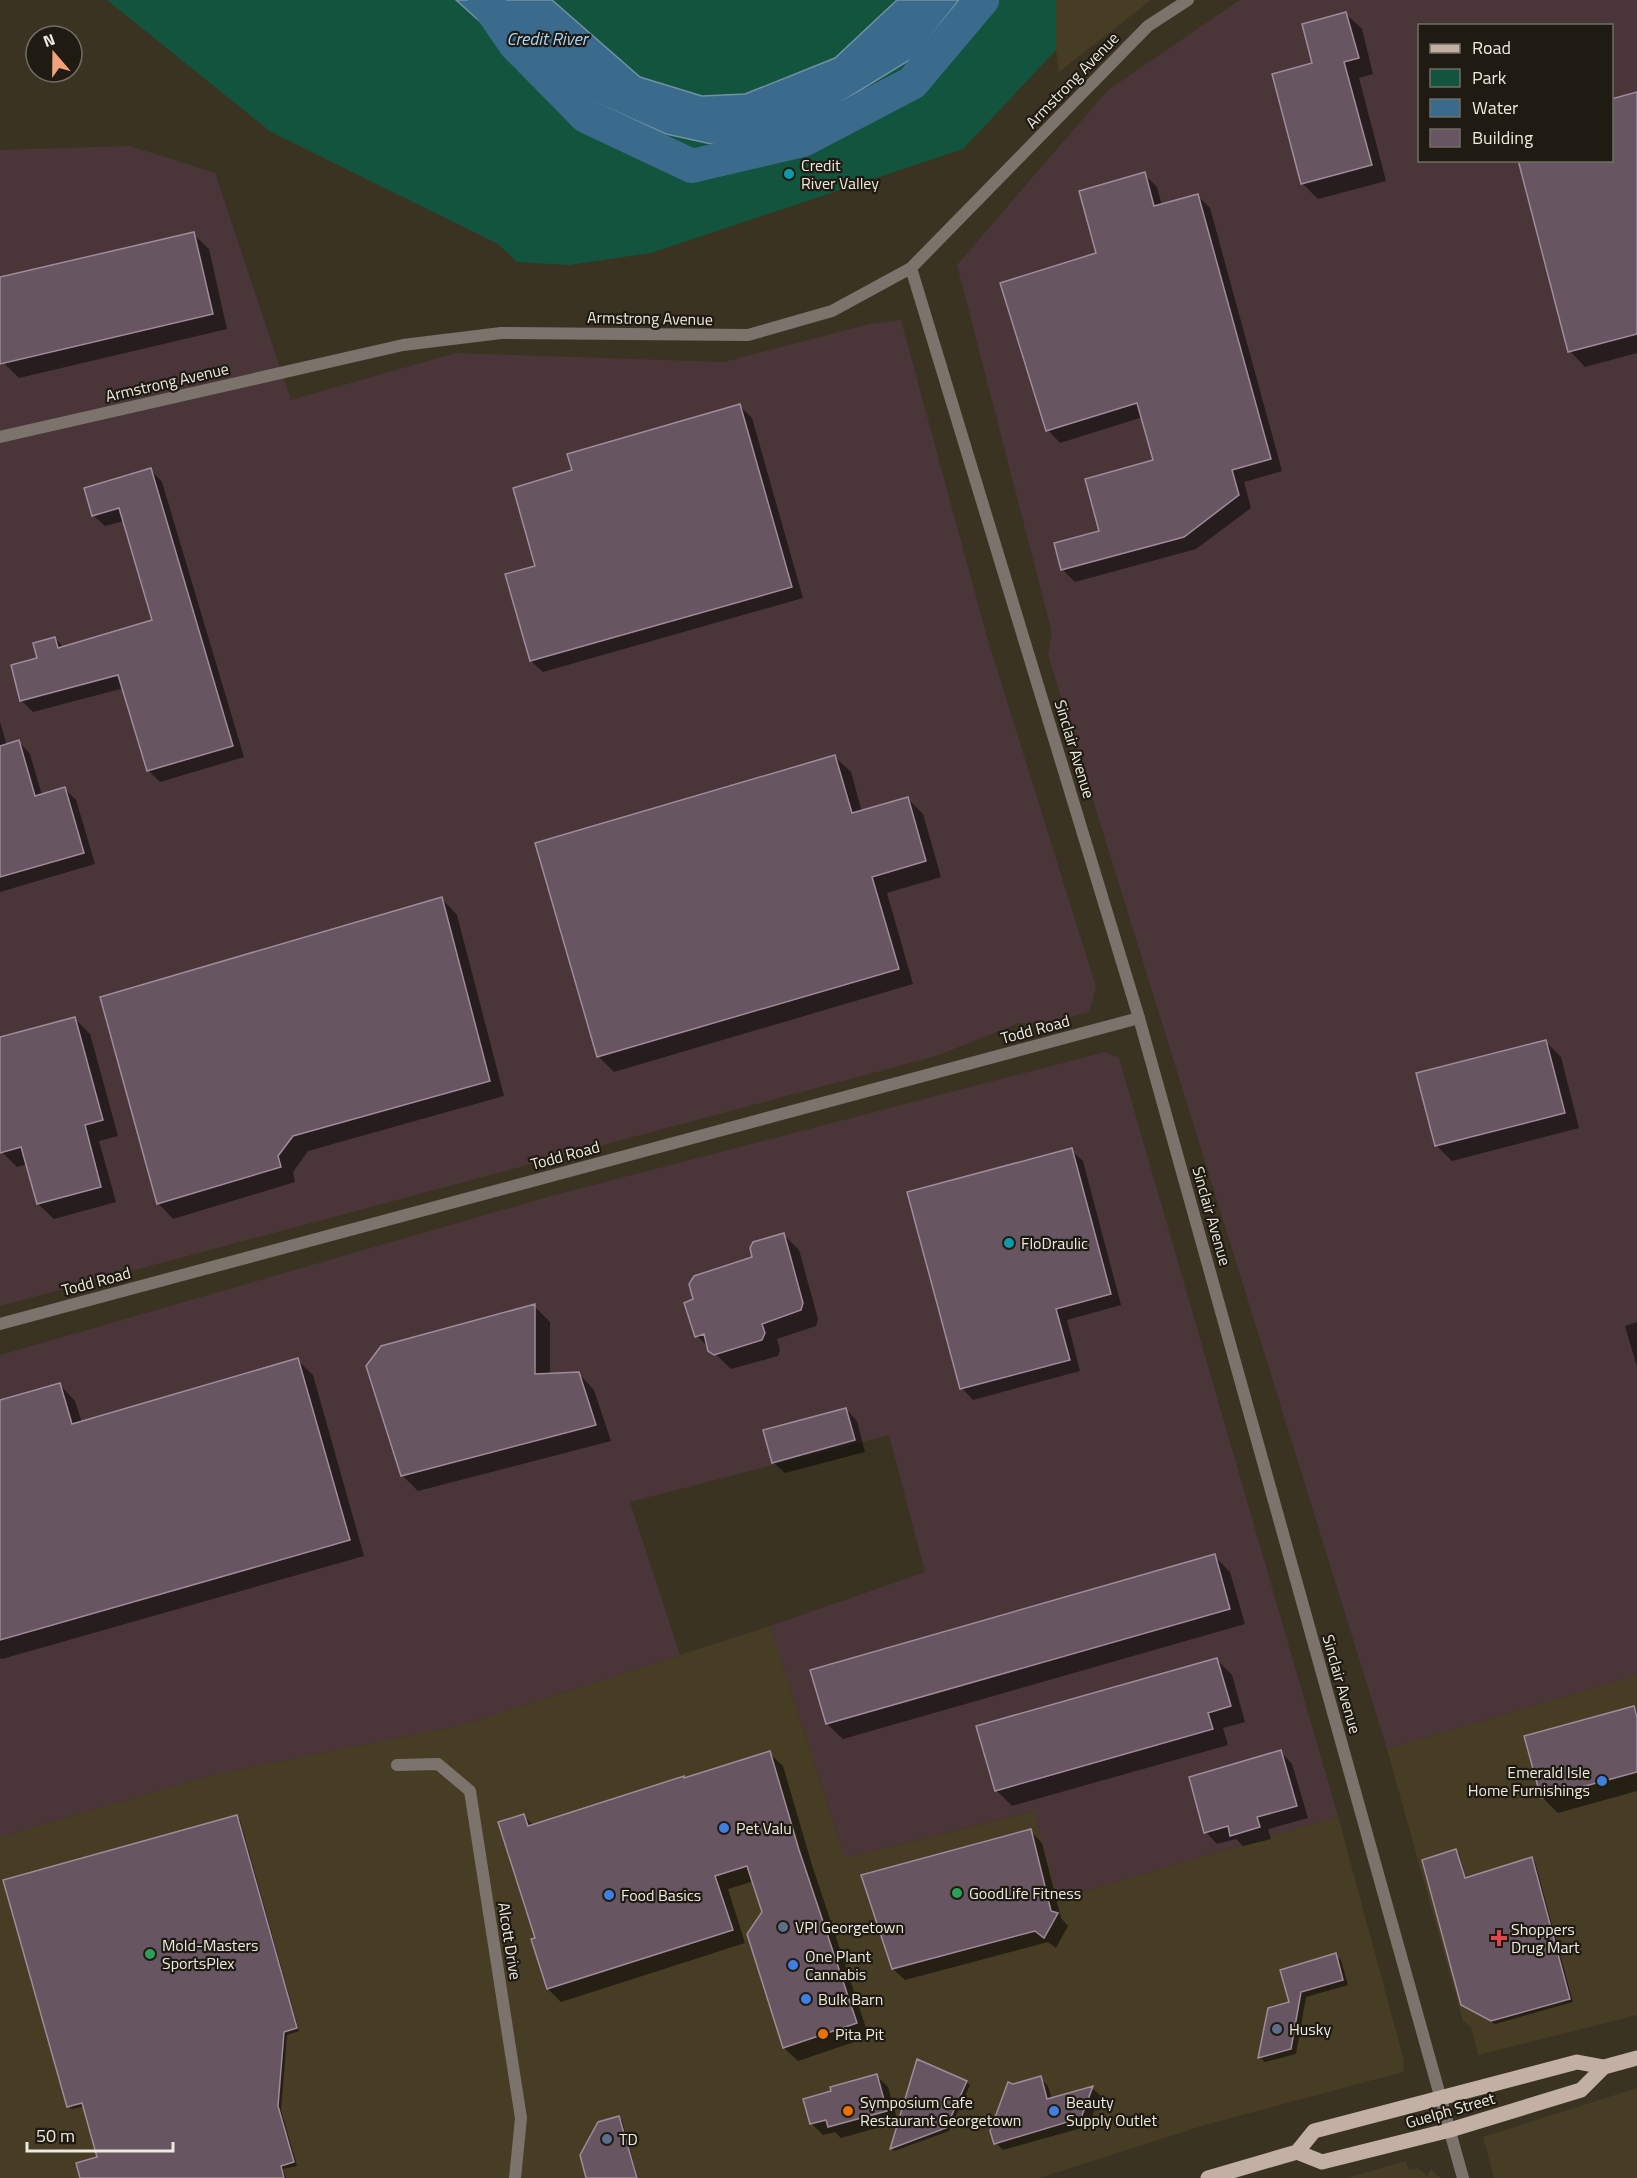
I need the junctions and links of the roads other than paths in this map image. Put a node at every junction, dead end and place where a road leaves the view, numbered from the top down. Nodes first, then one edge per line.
1 (1188, 0) edge
2 (911, 268) junction
3 (0, 437) edge
4 (1139, 1018) junction
5 (0, 1324) edge
6 (397, 1765) dead end
7 (1637, 2058) edge
8 (1604, 2067) junction
9 (1441, 2097) junction
10 (1450, 2130) junction
11 (1297, 2152) junction
12 (515, 2178) edge
13 (1208, 2178) edge
14 (1463, 2178) edge

1 - 2 street, Armstrong Avenue
2 - 3 street, Armstrong Avenue
2 - 4 street, Sinclair Avenue
4 - 5 street, Todd Road
4 - 9 street, Sinclair Avenue
6 - 12 street, Alcott Drive
7 - 8 main road, Guelph Street
8 - 9 main road, Guelph Street
8 - 10 main road, Guelph Street
9 - 10 street, Sinclair Avenue
9 - 11 main road, Guelph Street
10 - 11 main road, Guelph Street
10 - 14 street, Sinclair Avenue
11 - 13 main road

